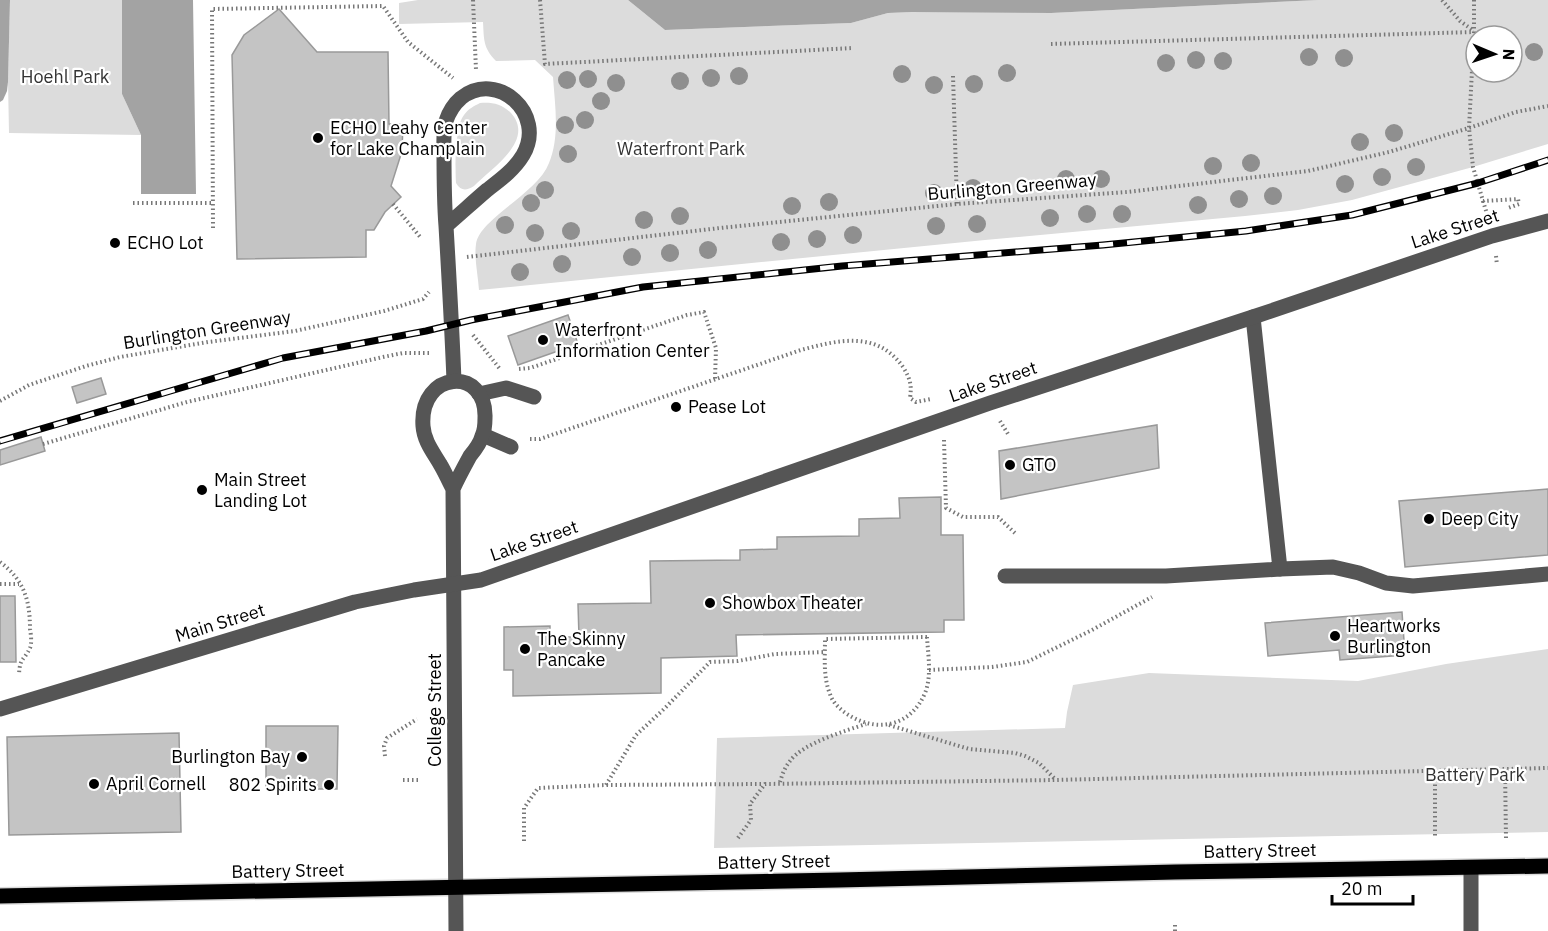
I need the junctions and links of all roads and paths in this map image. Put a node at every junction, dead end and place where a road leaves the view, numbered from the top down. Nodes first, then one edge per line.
1 (473, 0) edge
2 (540, 0) edge
3 (1442, 0) edge
4 (1474, 0) edge
5 (1464, 24) edge
6 (1474, 24) edge
7 (1464, 32) edge
8 (1051, 44) dead end
9 (853, 48) dead end
10 (476, 70) dead end
11 (953, 76) dead end
12 (453, 78) dead end
13 (1471, 84) edge
14 (1548, 106) edge
15 (1469, 128) junction
16 (1484, 201) junction
17 (214, 203) junction
18 (133, 204) dead end
19 (393, 204) dead end
20 (957, 204) junction
21 (1487, 214) junction
22 (1548, 222) edge
23 (446, 226) junction
24 (213, 228) dead end
25 (1492, 236) junction
26 (421, 238) dead end
27 (471, 257) dead end
28 (1497, 265) dead end
29 (423, 299) dead end
30 (1253, 317) junction
31 (471, 332) dead end
32 (429, 353) dead end
33 (511, 369) dead end
34 (501, 370) dead end
35 (715, 379) junction
36 (454, 381) junction
37 (479, 394) junction
38 (534, 396) dead end
39 (939, 397) dead end
40 (0, 401) edge
41 (990, 403) junction
42 (943, 420) junction
43 (1008, 434) dead end
44 (483, 435) junction
45 (517, 443) joint
46 (43, 444) dead end
47 (453, 489) junction
48 (1016, 534) dead end
49 (0, 562) edge
50 (1280, 569) junction
51 (1548, 574) edge
52 (1005, 576) dead end
53 (1166, 576) junction
54 (0, 584) edge
55 (20, 584) junction
56 (453, 584) junction
57 (825, 652) junction
58 (929, 670) junction
59 (19, 674) dead end
60 (0, 710) edge
61 (417, 719) dead end
62 (867, 724) junction
63 (888, 725) junction
64 (384, 756) dead end
65 (1548, 768) edge
66 (1505, 769) junction
67 (1435, 771) junction
68 (403, 780) dead end
69 (418, 780) dead end
70 (1055, 780) junction
71 (780, 783) junction
72 (765, 784) junction
73 (606, 785) junction
74 (738, 838) dead end
75 (1436, 838) dead end
76 (1506, 838) dead end
77 (524, 842) dead end
78 (1548, 866) edge
79 (1471, 868) junction
80 (456, 888) junction
81 (0, 896) edge
82 (1175, 925) dead end
83 (456, 931) edge
84 (1175, 931) edge
85 (1471, 931) edge

1 - 10 path
2 - 9 path
3 - 5 path
4 - 6 path
7 - 8 path
11 - 20 path
12 - 17 path
13 - 15 path
14 - 15 path, Burlington Greenway
15 - 16 path
15 - 20 path, Burlington Greenway
16 - 21 path
16 - 21 path
17 - 18 path
17 - 24 path
19 - 26 path
20 - 27 path, Burlington Greenway
21 - 25 path
22 - 25 street, Lake Street
23 - 23 street
23 - 36 street
25 - 28 path
25 - 30 street, Lake Street
29 - 40 path, Burlington Greenway
30 - 41 street, Lake Street
30 - 50 street
31 - 34 path
32 - 46 path
33 - 35 path
35 - 39 path
35 - 45 path
36 - 37 street
36 - 47 street, College Street
37 - 38 street
37 - 44 street, College Street
41 - 42 street, Lake Street
41 - 43 path
42 - 48 path
42 - 56 street, Lake Street
44 - 45 street
44 - 47 street, College Street
47 - 56 street, College Street
49 - 55 path
50 - 51 street
50 - 53 street
52 - 53 street
53 - 58 path
54 - 55 path
55 - 59 path
56 - 60 street, Main Street
56 - 80 street, College Street
57 - 58 path
57 - 62 path
57 - 73 path
58 - 63 path
61 - 64 path
62 - 63 path
62 - 71 path
63 - 70 path
65 - 66 path
66 - 67 path
66 - 76 path
67 - 70 path
67 - 75 path
68 - 69 path
70 - 71 path
71 - 72 path
72 - 73 path
72 - 74 path
73 - 77 path
78 - 79 main road, Battery Street
79 - 80 main road, Battery Street
79 - 85 street
80 - 81 main road, Battery Street
80 - 83 street, College Street
82 - 84 path

